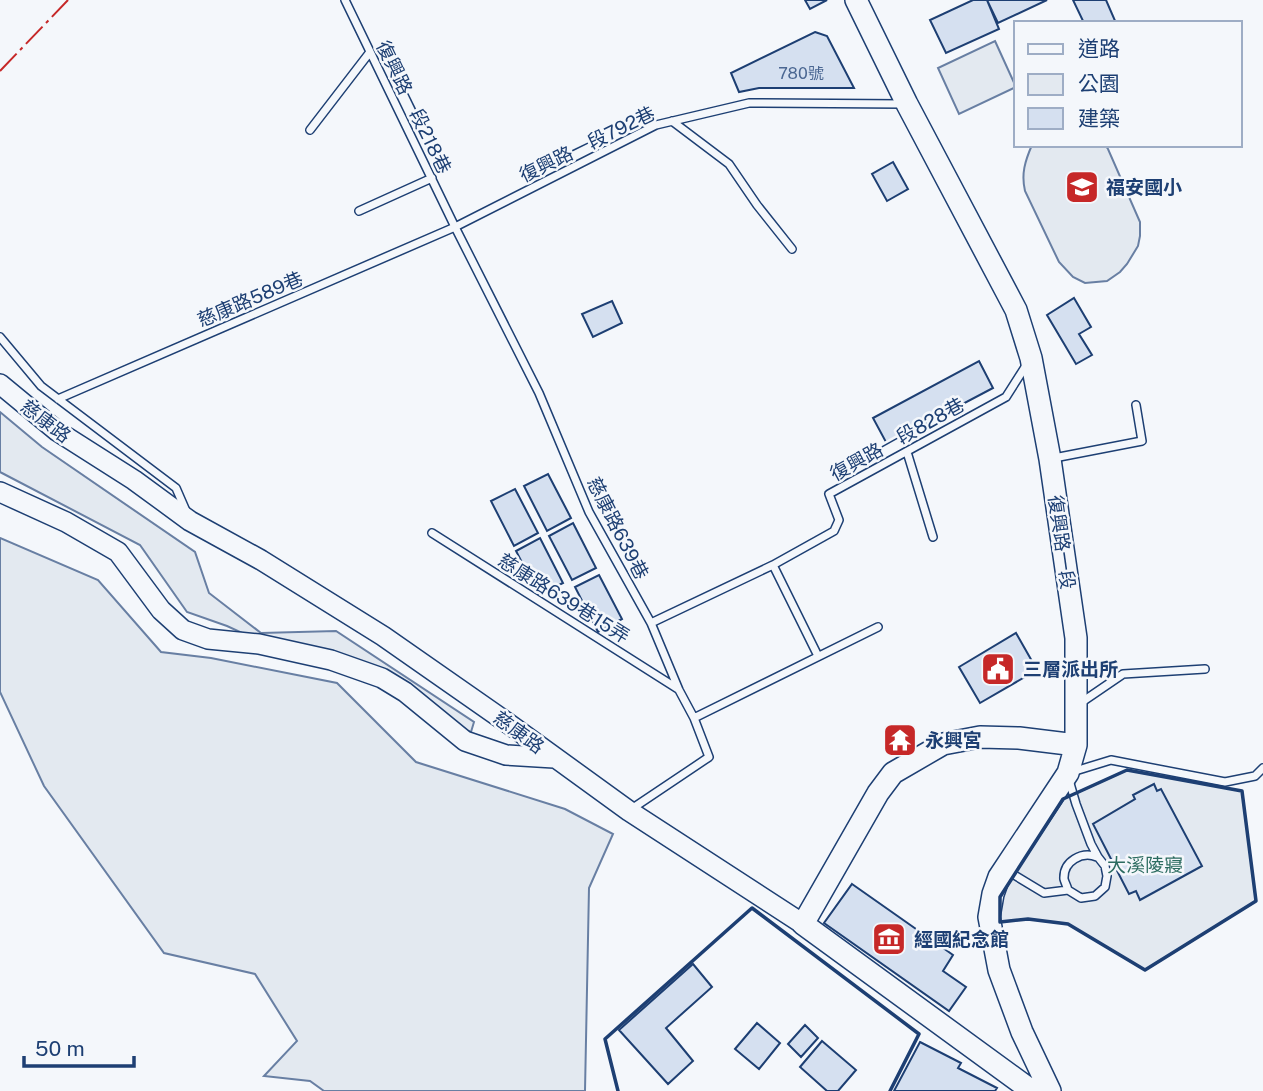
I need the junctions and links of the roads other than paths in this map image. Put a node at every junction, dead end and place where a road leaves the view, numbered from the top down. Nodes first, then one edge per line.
1 (345, 0) edge
2 (856, 0) edge
3 (370, 52) junction
4 (907, 104) junction
5 (672, 121) junction
6 (310, 130) dead end
7 (432, 178) junction
8 (359, 211) dead end
9 (455, 227) junction
10 (792, 249) dead end
11 (0, 337) edge
12 (1031, 358) junction
13 (0, 384) edge
14 (58, 399) junction
15 (1136, 405) dead end
16 (907, 452) junction
17 (1050, 459) junction
18 (0, 492) edge
19 (190, 521) junction
20 (432, 533) dead end
21 (933, 537) dead end
22 (773, 565) junction
23 (651, 622) junction
24 (878, 627) dead end
25 (818, 656) junction
26 (1205, 669) dead end
27 (679, 690) junction
28 (1076, 706) junction
29 (694, 718) junction
30 (1076, 745) junction
31 (555, 758) junction
32 (1263, 768) edge
33 (1068, 773) junction
34 (1259, 777) edge
35 (629, 811) junction
36 (1098, 857) junction
37 (1004, 869) junction
38 (1068, 890) junction
39 (803, 924) junction
40 (1032, 1091) edge
41 (1050, 1091) edge

1 - 3 lane, 復興路一段218巷
2 - 4 main road, 復興路一段
3 - 6 lane
3 - 7 lane, 復興路一段218巷
4 - 5 lane, 復興路一段792巷
4 - 12 main road, 復興路一段
5 - 9 lane, 復興路一段792巷
5 - 10 lane
7 - 8 lane
7 - 9 lane, 復興路一段218巷
9 - 14 lane, 慈康路589巷
9 - 23 lane, 慈康路639巷
11 - 14 lane
12 - 16 lane, 復興路一段828巷
12 - 17 main road, 復興路一段
13 - 19 street, 慈康路
14 - 19 lane
15 - 17 lane
16 - 21 lane
16 - 22 lane, 復興路一段828巷
17 - 28 main road, 復興路一段
18 - 31 street
19 - 31 street, 慈康路
20 - 27 lane, 慈康路639巷15弄
22 - 23 lane, 復興路一段828巷
22 - 25 lane
23 - 27 lane, 慈康路639巷
24 - 25 lane
25 - 29 lane
26 - 28 lane
27 - 29 lane, 慈康路639巷
28 - 30 main road, 復興路一段
29 - 35 lane, 慈康路639巷
30 - 33 main road, 復興路一段
30 - 39 main road
31 - 35 street, 慈康路
32 - 34 lane
33 - 34 lane
33 - 36 lane
33 - 37 main road, 復興路一段
35 - 39 street, 慈康路
36 - 38 lane
36 - 38 lane
37 - 38 lane
37 - 41 main road, 復興路一段
39 - 40 main road, 慈康路

